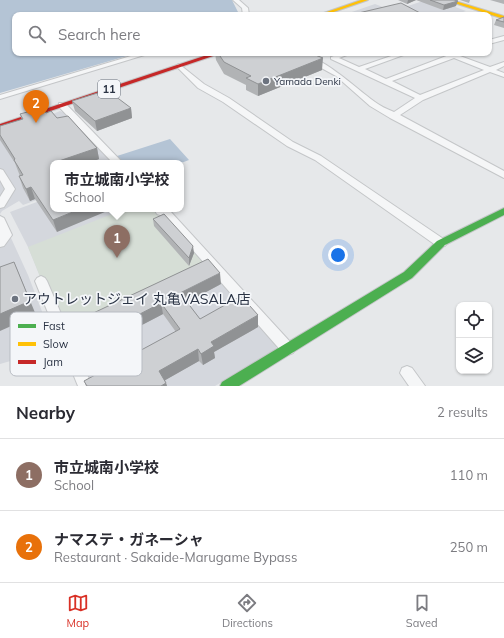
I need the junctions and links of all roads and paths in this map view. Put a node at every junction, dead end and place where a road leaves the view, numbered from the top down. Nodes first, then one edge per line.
1 (235, 0) edge
2 (447, 0) edge
3 (456, 0) edge
4 (370, 1) edge
5 (239, 12) edge
6 (246, 12) edge
7 (331, 12) edge
8 (341, 12) edge
9 (490, 12) edge
10 (492, 13) edge
11 (504, 16) edge
12 (492, 35) edge
13 (503, 38) edge
14 (492, 41) edge
15 (138, 56) edge
16 (193, 56) edge
17 (210, 56) edge
18 (303, 56) edge
19 (339, 56) edge
20 (397, 56) edge
21 (454, 56) joint
22 (504, 64) edge
23 (179, 66) junction
24 (359, 69) junction
25 (491, 70) junction
26 (504, 75) edge
27 (387, 81) junction
28 (0, 97) edge
29 (420, 98) junction
30 (62, 105) junction
31 (393, 116) junction
32 (0, 119) edge
33 (0, 126) edge
34 (115, 160) edge
35 (0, 172) edge
36 (504, 175) edge
37 (0, 205) edge
38 (162, 212) edge
39 (503, 212) edge
40 (0, 220) edge
41 (0, 243) edge
42 (441, 243) junction
43 (41, 281) dead end
44 (54, 312) edge
45 (288, 349) junction
46 (406, 373) dead end
47 (81, 376) edge
48 (85, 386) edge
49 (227, 386) edge
50 (418, 386) edge

1 - 5 street
1 - 6 street
2 - 9 main road
3 - 11 main road
4 - 7 main road
4 - 8 main road
10 - 11 main road
12 - 13 street
13 - 14 street
15 - 28 street
16 - 32 main road, 11
17 - 23 main road, 11
18 - 31 street
19 - 24 street
20 - 24 street
21 - 25 street
21 - 27 street
22 - 25 street
23 - 30 main road, 11
23 - 42 street
24 - 27 street
25 - 26 street
25 - 29 street
27 - 29 street
29 - 31 street
30 - 33 main road, 11
30 - 34 street
31 - 36 street
35 - 37 street
38 - 45 street
39 - 42 main road
40 - 41 street
42 - 45 main road
43 - 44 street
45 - 49 main road
46 - 50 street
47 - 48 street

